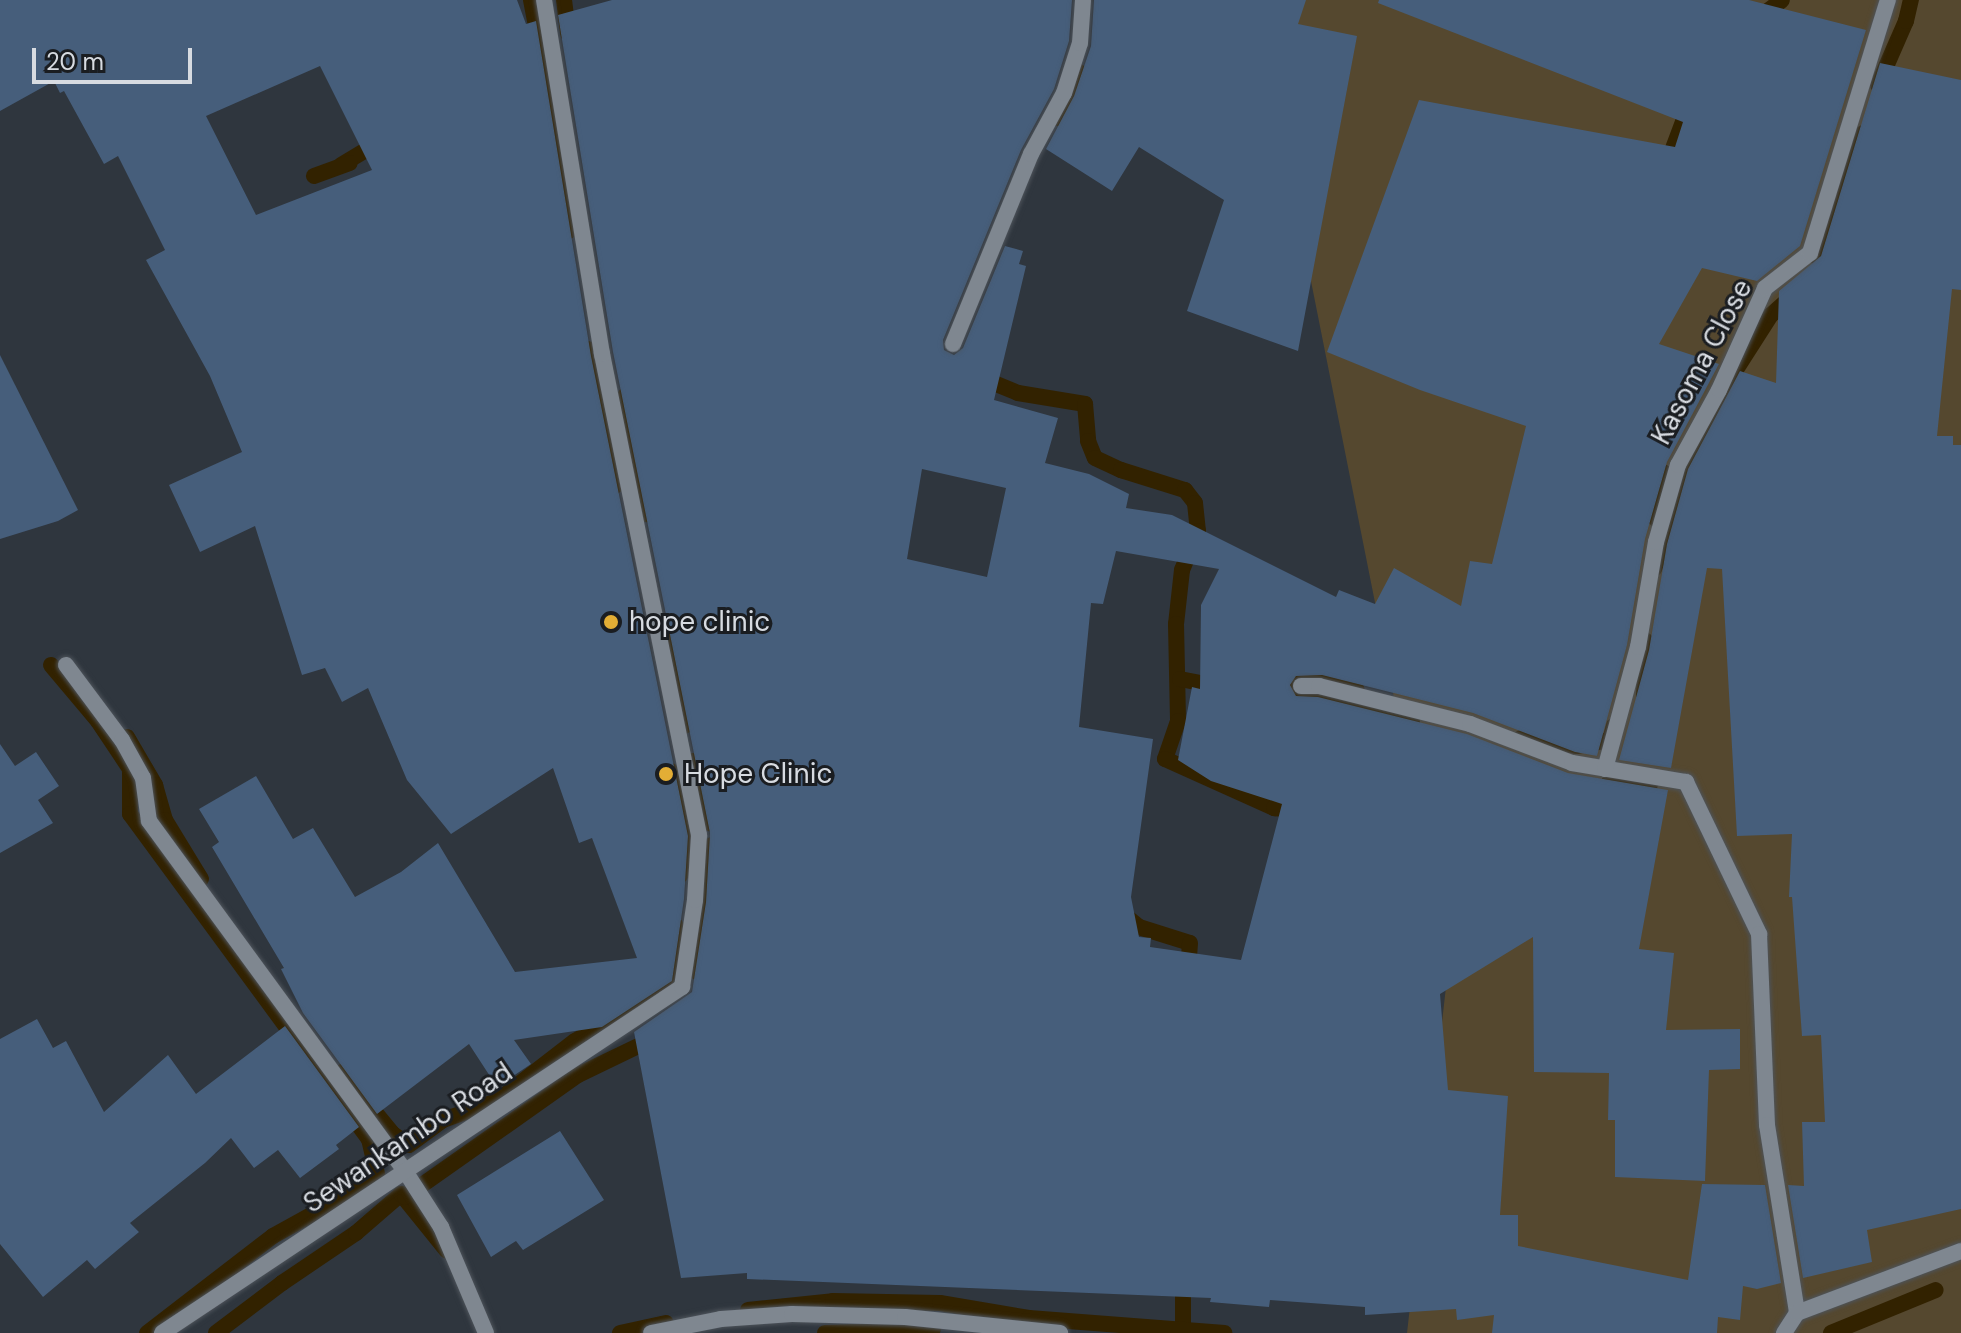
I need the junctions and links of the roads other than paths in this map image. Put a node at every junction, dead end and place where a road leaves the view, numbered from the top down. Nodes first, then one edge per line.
1 (544, 0) edge
2 (1083, 0) edge
3 (1888, 0) edge
4 (953, 344) dead end
5 (66, 665) dead end
6 (1301, 686) dead end
7 (1605, 769) junction
8 (405, 1171) junction
9 (1961, 1251) edge
10 (1797, 1313) junction
11 (162, 1333) edge
12 (486, 1333) edge
13 (651, 1333) edge
14 (1060, 1333) edge
15 (1784, 1333) edge

1 - 8 street, Sewankambo Road
2 - 4 street
3 - 7 street, Kasoma Close
5 - 8 street
6 - 7 street
7 - 10 street
8 - 11 street, Sewankambo Road
8 - 12 street
9 - 10 street
10 - 15 street
13 - 14 street

